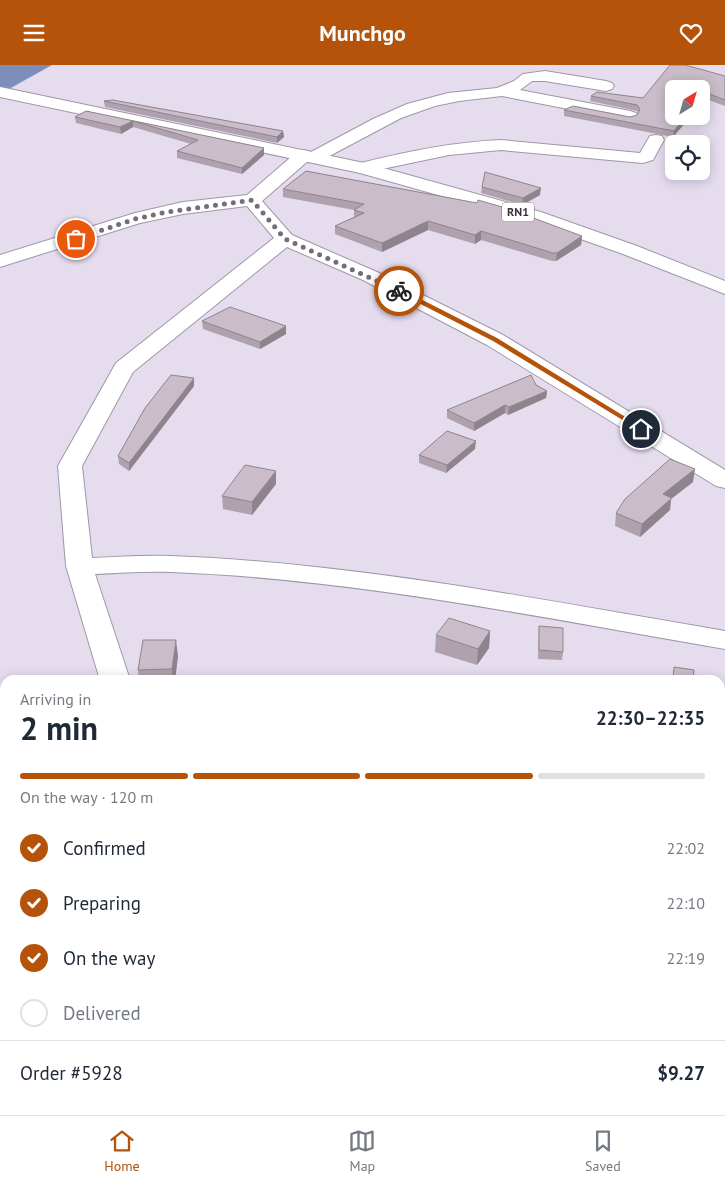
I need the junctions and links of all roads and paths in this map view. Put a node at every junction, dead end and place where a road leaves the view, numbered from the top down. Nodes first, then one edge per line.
1 (606, 86) dead end
2 (504, 92) junction
3 (7, 94) edge
4 (630, 116) edge
5 (656, 140) dead end
6 (309, 156) junction
7 (363, 168) junction
8 (252, 200) junction
9 (285, 239) junction
10 (0, 261) edge
11 (725, 288) edge
12 (725, 481) edge
13 (79, 566) junction
14 (725, 640) edge
15 (113, 675) edge

1 - 2 main road
2 - 4 main road
2 - 6 main road
3 - 6 main road, RN1
5 - 7 main road
6 - 7 main road, RN1
6 - 8 main road
7 - 11 main road, RN1
8 - 9 main road
8 - 10 main road
9 - 12 main road
9 - 13 main road
13 - 14 main road
13 - 15 main road

